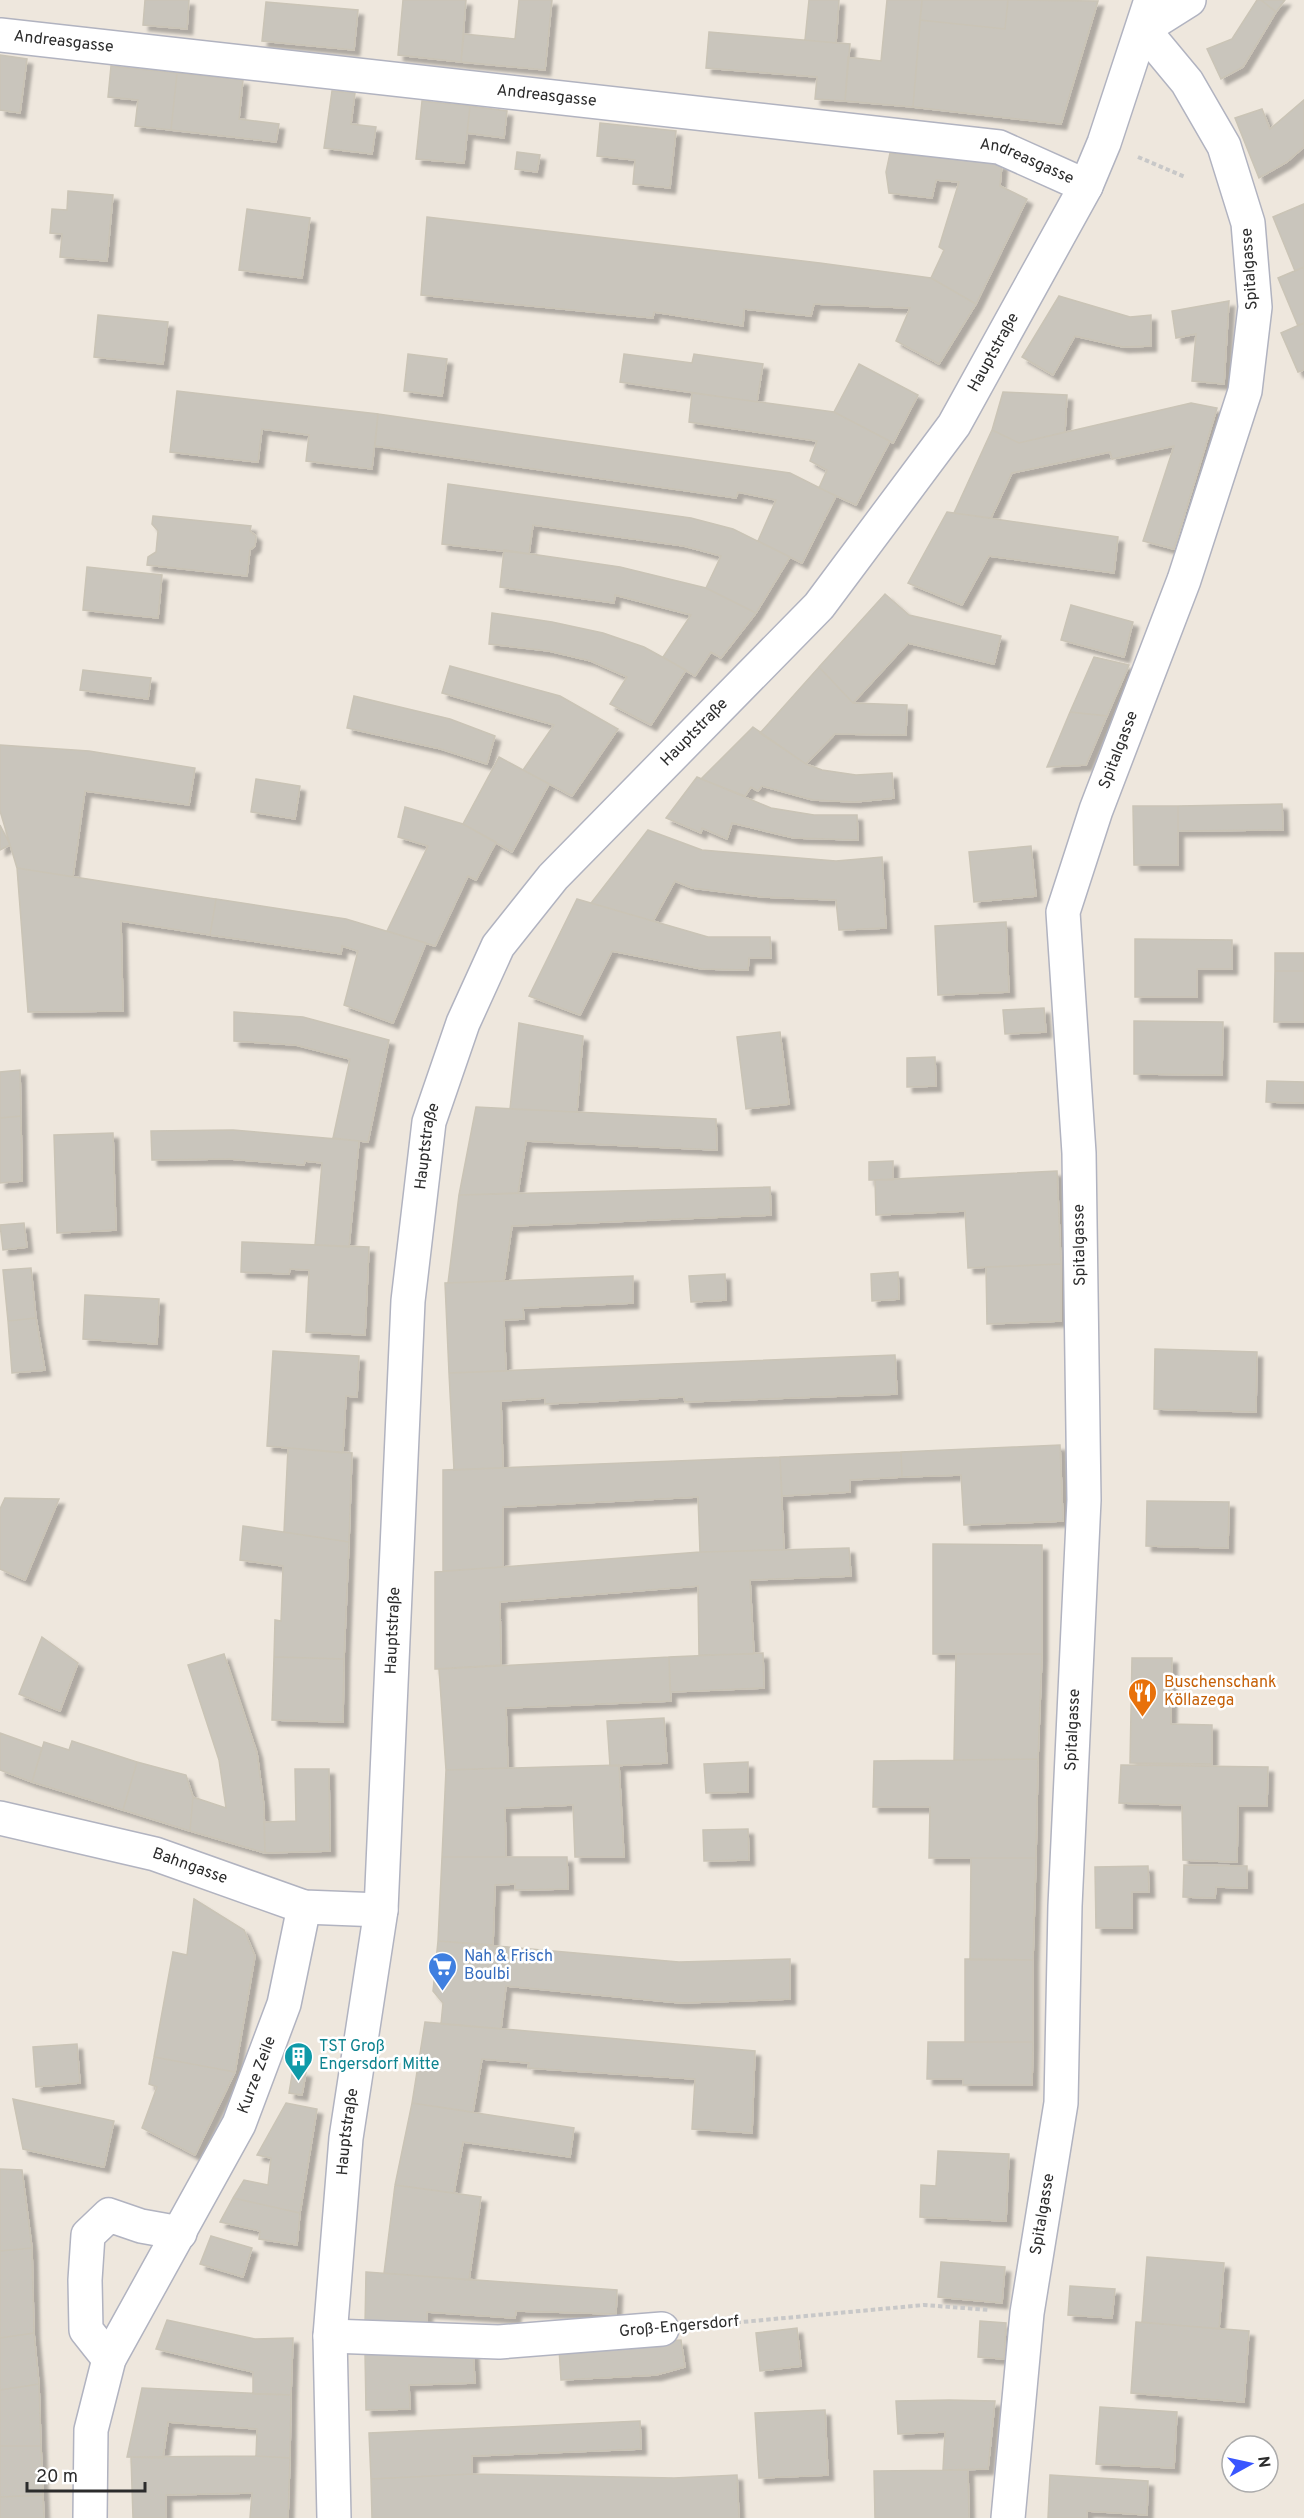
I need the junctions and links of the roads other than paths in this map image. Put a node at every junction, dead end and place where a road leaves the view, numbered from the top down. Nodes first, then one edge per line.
1 (1189, 0) edge
2 (1147, 15) edge
3 (0, 35) edge
4 (1086, 186) junction
5 (0, 1818) edge
6 (304, 1907) junction
7 (381, 1910) junction
8 (180, 2233) junction
9 (662, 2329) road end
10 (330, 2336) junction
11 (109, 2359) junction
12 (90, 2518) edge
13 (334, 2518) edge
14 (1008, 2518) edge

1 - 2 street
2 - 4 street, Hauptstraße
2 - 14 street, Spitalgasse
3 - 4 street, Andreasgasse
4 - 7 street, Hauptstraße
5 - 6 street, Bahngasse
6 - 7 street, Bahngasse
6 - 8 street, Kurze Zeile
7 - 10 street, Hauptstraße
8 - 11 street, Kurze Zeile
8 - 11 street
9 - 10 street, Groß-Engersdorf
10 - 13 street, Hauptstraße
11 - 12 street, Kurze Zeile

